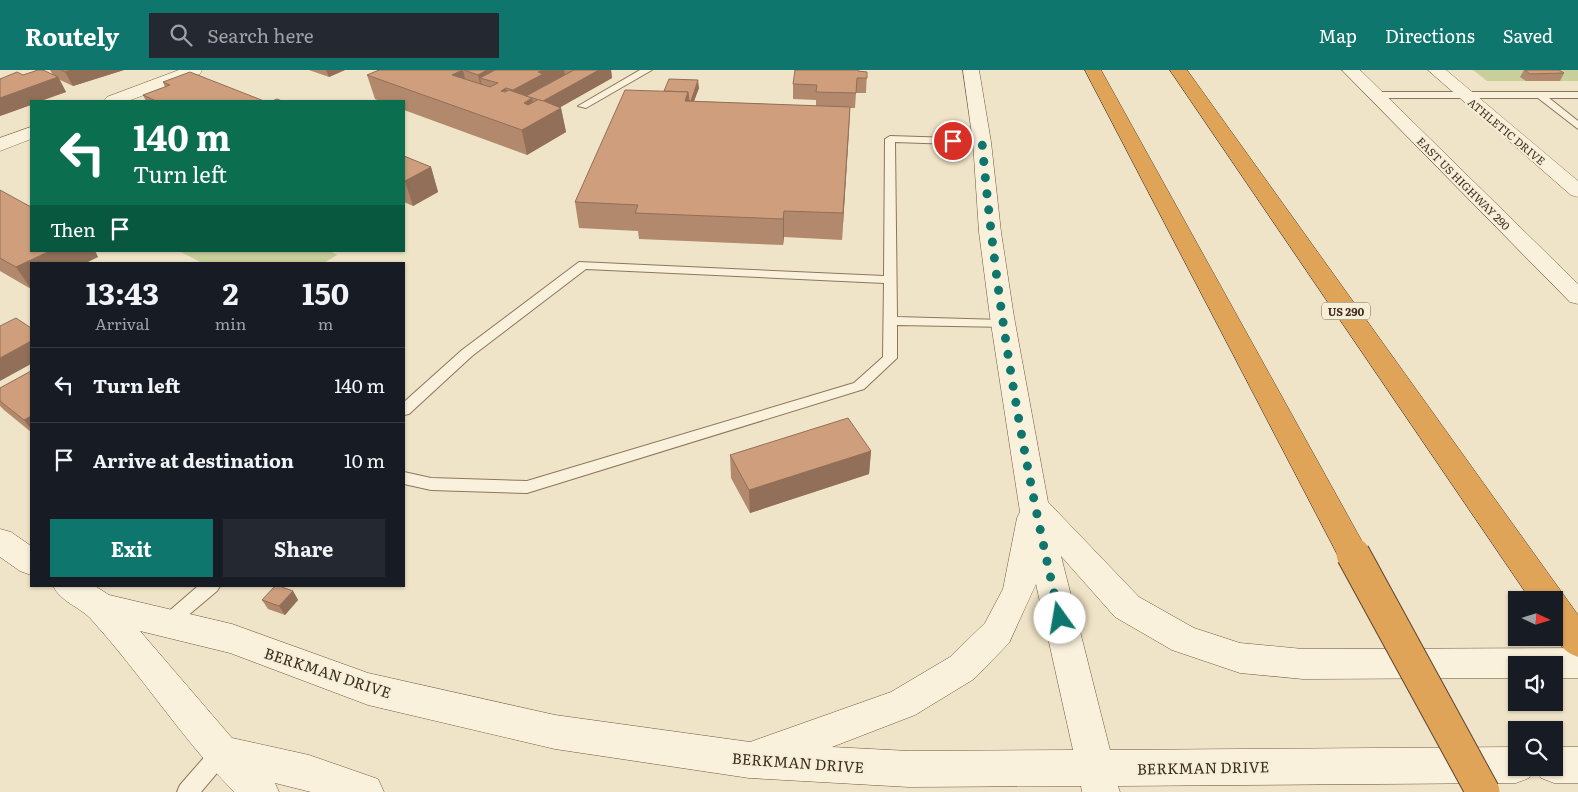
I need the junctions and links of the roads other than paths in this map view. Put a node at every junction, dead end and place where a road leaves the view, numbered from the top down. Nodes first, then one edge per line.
1 (194, 70) edge
2 (647, 70) edge
3 (970, 70) edge
4 (1093, 70) edge
5 (1178, 70) edge
6 (1350, 70) edge
7 (1436, 70) edge
8 (1375, 95) junction
9 (1466, 95) junction
10 (1540, 95) junction
11 (1578, 95) edge
12 (116, 100) edge
13 (583, 106) dead end
14 (1574, 119) edge
15 (1578, 126) edge
16 (30, 133) edge
17 (982, 142) junction
18 (0, 145) edge
19 (1578, 191) edge
20 (890, 280) junction
21 (1578, 297) edge
22 (890, 321) junction
23 (1003, 324) junction
24 (405, 409) edge
25 (405, 478) edge
26 (1034, 506) junction
27 (0, 541) edge
28 (30, 561) edge
29 (70, 587) edge
30 (210, 587) edge
31 (1542, 591) edge
32 (100, 607) junction
33 (1563, 621) edge
34 (167, 623) junction
35 (1578, 642) edge
36 (1578, 662) edge
37 (221, 753) junction
38 (749, 760) junction
39 (1508, 765) edge
40 (1563, 765) edge
41 (1578, 765) edge
42 (1098, 780) edge
43 (187, 792) edge
44 (260, 792) edge
45 (365, 792) edge
46 (1483, 792) edge

1 - 12 main road
2 - 13 lane
3 - 17 main road
4 - 46 highway, bridge
5 - 31 highway, US 290
6 - 8 main road, EAST US HIGHWAY 290
7 - 9 main road, ATHLETIC DRIVE
8 - 9 lane
8 - 21 main road, EAST US HIGHWAY 290
9 - 10 lane
9 - 19 main road, ATHLETIC DRIVE
10 - 11 lane
10 - 14 lane
14 - 15 lane
16 - 18 main road
17 - 20 lane
17 - 23 main road
20 - 22 lane
20 - 24 lane
22 - 23 lane
22 - 25 lane
23 - 26 main road
26 - 36 main road
26 - 38 main road
26 - 42 main road
27 - 28 main road
29 - 32 main road, BERKMAN DRIVE
30 - 34 lane
32 - 34 main road, BERKMAN DRIVE
32 - 37 main road, BERKMAN DRIVE
33 - 35 highway
34 - 38 main road, BERKMAN DRIVE
37 - 43 lane
37 - 44 main road, BERKMAN DRIVE
37 - 45 main road
38 - 42 main road, BERKMAN DRIVE
39 - 42 main road, BERKMAN DRIVE
40 - 41 main road

